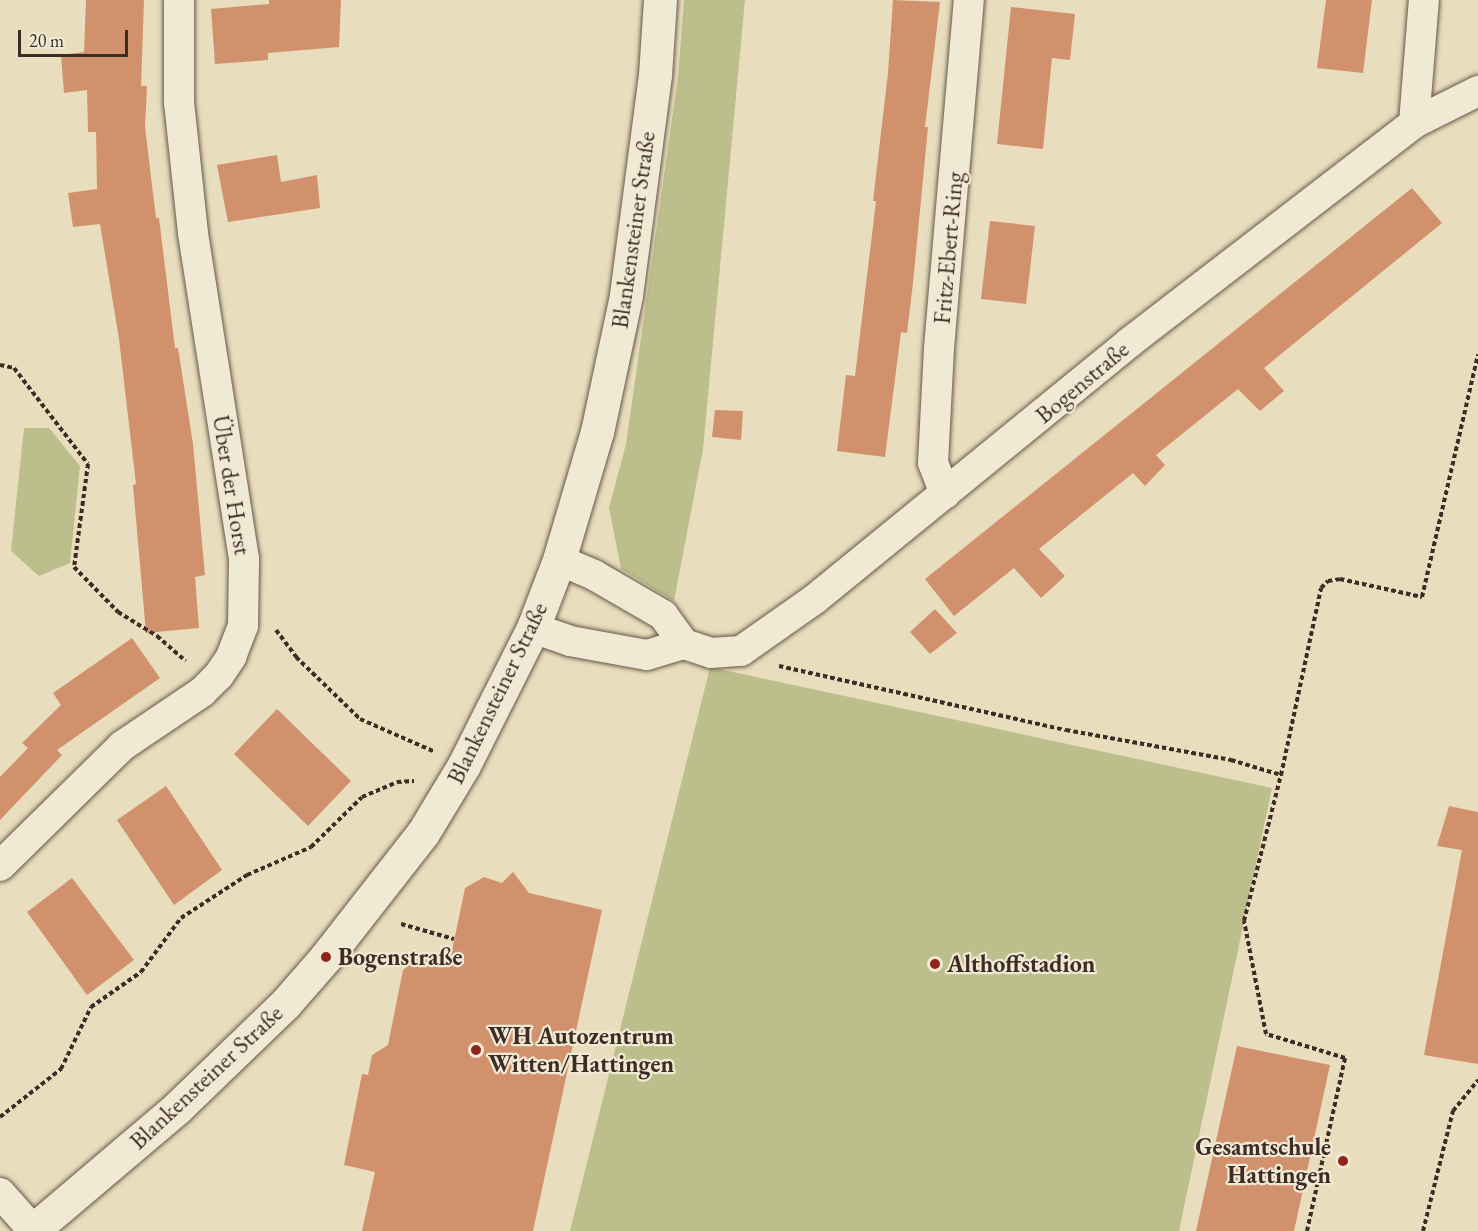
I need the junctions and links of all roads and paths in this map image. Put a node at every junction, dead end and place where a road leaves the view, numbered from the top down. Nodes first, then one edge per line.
1 (179, 0) edge
2 (660, 0) edge
3 (969, 0) edge
4 (1424, 0) edge
5 (1478, 91) edge
6 (1414, 123) junction
7 (1478, 354) edge
8 (0, 365) edge
9 (945, 494) junction
10 (559, 560) junction
11 (245, 588) junction
12 (533, 628) junction
13 (755, 642) junction
14 (684, 644) junction
15 (202, 692) junction
16 (461, 772) junction
17 (1281, 775) junction
18 (0, 866) edge
19 (401, 924) dead end
20 (454, 939) dead end
21 (1478, 1080) edge
22 (0, 1116) edge
23 (0, 1193) edge
24 (33, 1231) edge
25 (1307, 1231) edge
26 (1423, 1231) edge

1 - 11 street, Über der Horst
2 - 10 main road, Blankensteiner Straße
3 - 9 street, Fritz-Ebert-Ring
4 - 6 street
5 - 6 street, Bogenstraße
6 - 9 street, Bogenstraße
7 - 17 path
8 - 15 path
9 - 13 street, Bogenstraße
10 - 12 main road, Blankensteiner Straße
10 - 14 street
11 - 15 street, Über der Horst
11 - 16 path
12 - 14 street
12 - 16 main road, Blankensteiner Straße
13 - 14 street, Bogenstraße
13 - 17 path
15 - 18 street, Über der Horst
16 - 22 path
16 - 24 main road, Blankensteiner Straße
17 - 25 path
19 - 20 path
21 - 26 path
23 - 24 street

